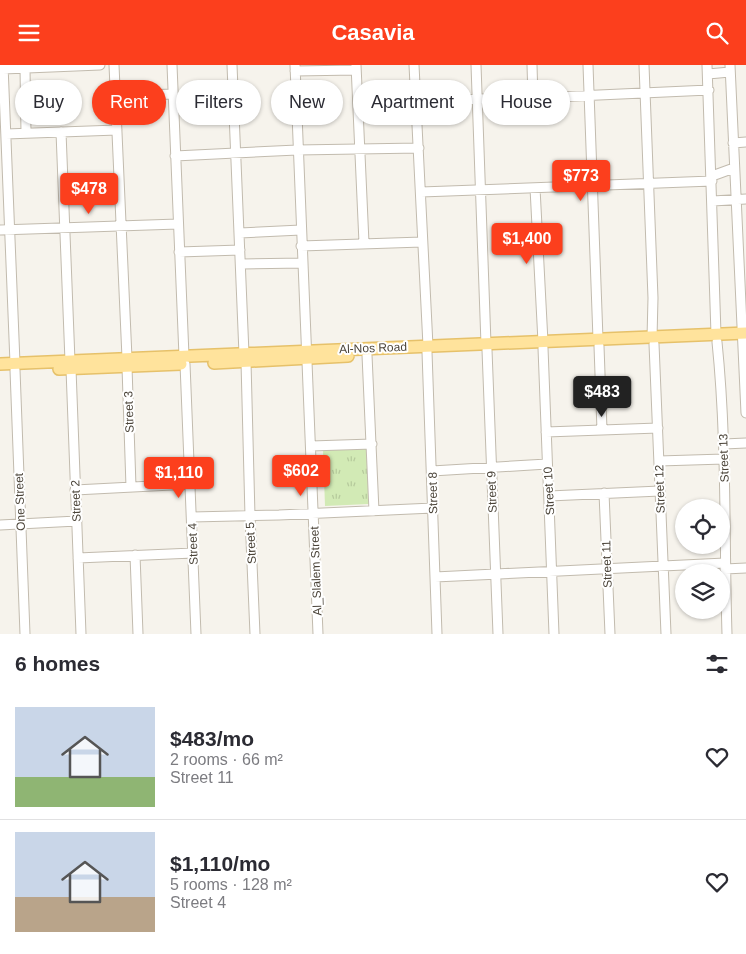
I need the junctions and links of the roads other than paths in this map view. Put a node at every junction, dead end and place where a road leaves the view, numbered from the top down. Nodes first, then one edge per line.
1 (100, 65) edge
2 (114, 65) edge
3 (172, 65) edge
4 (232, 65) edge
5 (414, 65) edge
6 (476, 65) edge
7 (532, 65) edge
8 (588, 65) edge
9 (644, 65) edge
10 (60, 66) edge
11 (3, 67) edge
12 (356, 67) edge
13 (25, 68) junction
14 (295, 68) edge
15 (708, 69) edge
16 (730, 69) edge
17 (115, 80) edge
18 (415, 80) edge
19 (532, 80) edge
20 (709, 90) junction
21 (645, 93) junction
22 (166, 94) edge
23 (173, 94) junction
24 (588, 95) junction
25 (570, 96) edge
26 (2, 98) edge
27 (472, 98) edge
28 (477, 98) junction
29 (482, 98) edge
30 (117, 125) edge
31 (418, 125) edge
32 (117, 130) junction
33 (61, 132) junction
34 (26, 133) junction
35 (6, 134) junction
36 (746, 142) edge
37 (733, 143) junction
38 (419, 148) junction
39 (360, 149) junction
40 (297, 150) junction
41 (237, 153) junction
42 (175, 156) junction
43 (734, 169) junction
44 (712, 179) junction
45 (648, 184) junction
46 (592, 186) junction
47 (535, 188) junction
48 (480, 191) junction
49 (421, 193) junction
50 (746, 199) edge
51 (736, 200) junction
52 (713, 201) junction
53 (178, 224) junction
54 (121, 225) junction
55 (65, 227) junction
56 (4, 230) edge
57 (301, 231) junction
58 (240, 233) junction
59 (422, 241) junction
60 (364, 243) junction
61 (301, 246) junction
62 (240, 250) junction
63 (179, 252) junction
64 (303, 263) junction
65 (242, 264) junction
66 (744, 337) edge
67 (717, 338) junction
68 (653, 341) junction
69 (599, 343) junction
70 (543, 345) junction
71 (486, 347) junction
72 (427, 349) junction
73 (307, 355) junction
74 (367, 355) junction
75 (245, 358) junction
76 (184, 360) junction
77 (127, 363) junction
78 (0, 364) edge
79 (70, 365) junction
80 (15, 367) junction
81 (0, 371) edge
82 (746, 413) edge
83 (658, 428) junction
84 (602, 430) junction
85 (546, 432) junction
86 (746, 443) edge
87 (372, 444) junction
88 (724, 444) junction
89 (310, 446) junction
90 (724, 459) junction
91 (659, 461) junction
92 (547, 464) junction
93 (491, 468) junction
94 (432, 471) junction
95 (191, 484) junction
96 (131, 487) junction
97 (76, 489) junction
98 (660, 491) junction
99 (604, 493) junction
100 (549, 496) junction
101 (433, 508) junction
102 (374, 511) junction
103 (314, 513) junction
104 (250, 516) junction
105 (192, 517) junction
106 (77, 521) junction
107 (0, 525) edge
108 (21, 525) junction
109 (193, 553) junction
110 (135, 555) junction
111 (78, 558) junction
112 (725, 564) edge
113 (664, 566) junction
114 (675, 566) edge
115 (730, 566) edge
116 (746, 568) edge
117 (607, 569) junction
118 (553, 571) junction
119 (495, 574) junction
120 (436, 577) junction
121 (727, 619) edge
122 (25, 634) edge
123 (81, 634) edge
124 (138, 634) edge
125 (196, 634) edge
126 (255, 634) edge
127 (318, 634) edge
128 (437, 634) edge
129 (498, 634) edge
130 (554, 634) edge
131 (610, 634) edge
132 (666, 634) edge
133 (727, 634) edge

1 - 10 street
2 - 17 street, Street 3
3 - 23 street, Street 4
4 - 41 street, Street 5
5 - 18 street, Street 8
6 - 28 street, Street 9
7 - 19 street
8 - 24 street
9 - 21 street, Street 12
10 - 13 street
11 - 13 street
11 - 26 street, One Street
12 - 14 street
12 - 39 street
13 - 34 street
14 - 40 street, Al_Slalem Street
15 - 16 street
15 - 20 street, Street 13
16 - 37 street
20 - 21 street
20 - 44 street, Street 13
21 - 24 street
21 - 45 street, Street 12
22 - 23 street
23 - 42 street, Street 4
24 - 25 street
24 - 46 street
26 - 35 street, One Street
27 - 28 street
28 - 29 street
28 - 48 street, Street 9
30 - 32 street, Street 3
31 - 38 street, Street 8
32 - 33 street
32 - 54 street, Street 3
33 - 34 street
33 - 55 street, Street 2
34 - 35 street
35 - 56 street, One Street
36 - 37 street
37 - 43 street
38 - 39 street
38 - 49 street, Street 8
39 - 40 street
39 - 60 street
40 - 41 street
40 - 57 street, Al_Slalem Street
41 - 42 street
41 - 58 street, Street 5
42 - 53 street, Street 4
43 - 44 street
43 - 51 street
44 - 45 street
44 - 52 street, Street 13
45 - 46 street
45 - 68 street, Street 12
46 - 47 street
46 - 69 street
47 - 48 street
47 - 70 street, Street 10
48 - 49 street
48 - 71 street, Street 9
49 - 59 street, Street 8
50 - 51 street
51 - 52 street
51 - 66 street
52 - 67 street, Street 13
53 - 54 street
53 - 63 street, Street 4
54 - 55 street
54 - 77 street, Street 3
55 - 56 street
55 - 79 street, Street 2
56 - 80 street, One Street
57 - 58 street
57 - 61 street, Al_Slalem Street
58 - 62 street, Street 5
59 - 60 street
59 - 72 street, Street 8
60 - 61 street
61 - 64 street, Al_Slalem Street
62 - 63 street
62 - 65 street, Street 5
63 - 76 street, Street 4
64 - 65 street
64 - 73 street, Al_Slalem Street
65 - 75 street, Street 5
66 - 67 main road, Al-Nos Road
66 - 82 street
67 - 68 main road, Al-Nos Road
67 - 88 street, Street 13
68 - 69 main road, Al-Nos Road
68 - 83 street, Street 12
69 - 70 main road, Al-Nos Road
69 - 84 street
70 - 71 main road, Al-Nos Road
70 - 85 street, Street 10
71 - 72 main road, Al-Nos Road
71 - 93 street, Street 9
72 - 73 main road, Al-Nos Road
72 - 74 main road, Al-Nos Road
72 - 94 street, Street 8
73 - 74 main road, Al-Nos Road
73 - 75 main road, Al-Nos Road
73 - 89 street, Al_Slalem Street
74 - 87 street
75 - 76 main road, Al-Nos Road
75 - 104 street, Street 5
76 - 77 main road, Al-Nos Road
76 - 95 street, Street 4
77 - 79 main road, Al-Nos Road
77 - 96 street, Street 3
78 - 80 main road, Al-Nos Road
79 - 80 main road, Al-Nos Road
79 - 97 street, Street 2
80 - 81 main road, Al-Nos Road
80 - 108 street, One Street
83 - 84 street
83 - 91 street, Street 12
84 - 85 street
85 - 92 street, Street 10
86 - 88 street
87 - 89 street
87 - 102 street
88 - 90 street, Street 13
89 - 103 street, Al_Slalem Street
90 - 91 street
90 - 112 street, Street 13
91 - 98 street, Street 12
92 - 93 street
92 - 100 street, Street 10
93 - 94 street
93 - 119 street, Street 9
94 - 101 street, Street 8
95 - 96 street
95 - 105 street, Street 4
96 - 97 street
97 - 106 street, Street 2
98 - 99 street
98 - 113 street, Street 12
99 - 100 street
99 - 117 street, Street 11
100 - 118 street, Street 10
101 - 102 street
101 - 120 street, Street 8
102 - 103 street
103 - 104 street
103 - 127 street, Al_Slalem Street
104 - 105 street
104 - 126 street, Street 5
105 - 109 street, Street 4
106 - 108 street
106 - 111 street, Street 2
107 - 108 street
108 - 122 street, One Street
109 - 110 street
109 - 125 street, Street 4
110 - 111 street
110 - 124 street
111 - 123 street, Street 2
113 - 114 street
113 - 117 street
113 - 132 street, Street 12
115 - 116 street
117 - 118 street
117 - 131 street, Street 11
118 - 119 street
118 - 130 street, Street 10
119 - 120 street
119 - 129 street, Street 9
120 - 128 street, Street 8
121 - 133 street, Street 13

